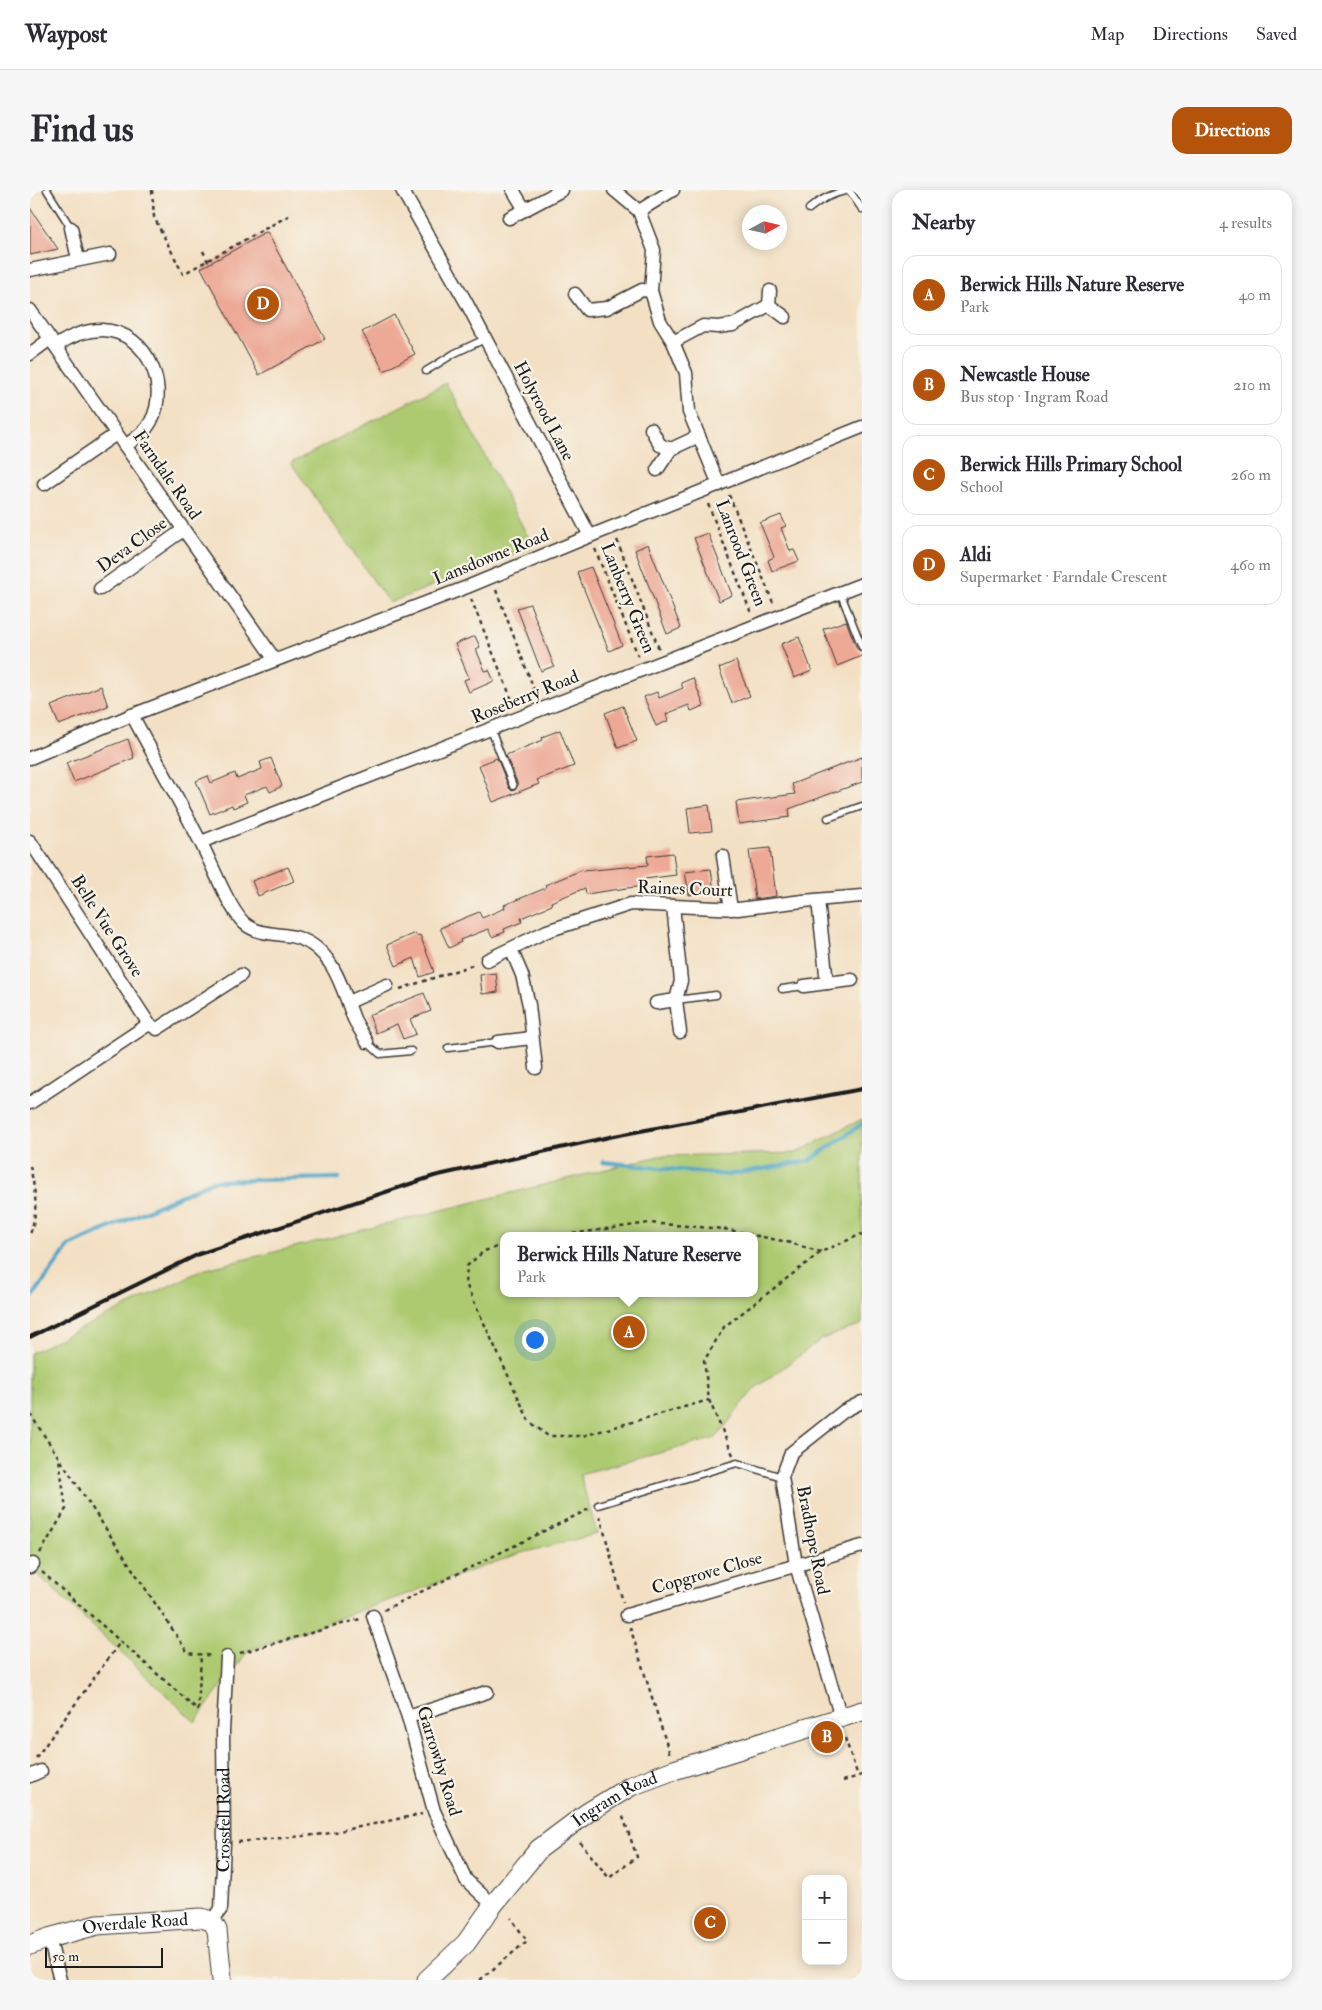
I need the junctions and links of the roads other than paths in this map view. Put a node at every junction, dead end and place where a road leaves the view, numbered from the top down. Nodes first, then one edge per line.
1 (47, 190) edge
2 (402, 190) edge
3 (513, 190) edge
4 (562, 190) edge
5 (614, 190) edge
6 (673, 190) edge
7 (862, 208) edge
8 (809, 209) dead end
9 (525, 210) junction
10 (640, 211) junction
11 (509, 218) dead end
12 (71, 228) joint
13 (110, 254) dead end
14 (78, 259) junction
15 (30, 270) edge
16 (651, 291) junction
17 (770, 292) dead end
18 (575, 294) dead end
19 (769, 305) junction
20 (30, 310) edge
21 (785, 317) dead end
22 (485, 338) junction
23 (673, 342) junction
24 (53, 343) junction
25 (30, 354) edge
26 (426, 371) dead end
27 (862, 427) edge
28 (651, 429) dead end
29 (116, 434) junction
30 (699, 436) junction
31 (125, 446) junction
32 (671, 449) junction
33 (656, 470) dead end
34 (44, 484) dead end
35 (722, 484) junction
36 (183, 530) junction
37 (590, 536) junction
38 (862, 584) edge
39 (100, 590) dead end
40 (840, 592) junction
41 (862, 647) edge
42 (274, 660) junction
43 (132, 715) junction
44 (491, 730) junction
45 (30, 758) edge
46 (513, 786) dead end
47 (862, 806) edge
48 (828, 818) dead end
49 (30, 840) edge
50 (201, 842) junction
51 (723, 856) dead end
52 (862, 896) edge
53 (818, 900) junction
54 (673, 906) junction
55 (731, 909) junction
56 (511, 948) junction
57 (486, 960) road end
58 (241, 975) dead end
59 (852, 980) dead end
60 (827, 983) junction
61 (804, 986) joint
62 (392, 988) road end
63 (782, 989) dead end
64 (716, 996) dead end
65 (676, 1000) junction
66 (349, 1002) junction
67 (656, 1003) dead end
68 (153, 1026) junction
69 (680, 1032) dead end
70 (532, 1038) junction
71 (367, 1042) joint
72 (498, 1042) joint
73 (448, 1048) dead end
74 (411, 1051) dead end
75 (536, 1068) dead end
76 (30, 1103) edge
77 (862, 1402) edge
78 (782, 1477) junction
79 (598, 1505) road end
80 (862, 1546) edge
81 (796, 1565) junction
82 (627, 1615) road end
83 (373, 1616) road end
84 (227, 1657) road end
85 (487, 1692) dead end
86 (862, 1711) edge
87 (408, 1717) junction
88 (841, 1718) junction
89 (493, 1905) junction
90 (212, 1922) junction
91 (49, 1938) junction
92 (30, 1945) edge
93 (60, 1980) edge
94 (222, 1980) edge
95 (427, 1980) edge

1 - 12 lane
2 - 22 street, Holyrood Lane
3 - 9 street
4 - 9 street
5 - 10 street
6 - 10 street
7 - 8 lane
9 - 11 street
10 - 16 street
12 - 14 street
13 - 14 street
14 - 15 street
16 - 18 street
16 - 23 street
17 - 19 street
19 - 21 street
19 - 23 street
20 - 24 street, Farndale Road
22 - 26 lane
22 - 37 street, Holyrood Lane
23 - 30 street
24 - 25 street
24 - 29 street, Farndale Road
24 - 31 street
27 - 35 street, Lansdowne Road
28 - 32 street
29 - 31 street, Farndale Road
29 - 34 street
30 - 32 street
30 - 35 street
31 - 36 street, Farndale Road
32 - 33 street
35 - 37 street, Lansdowne Road
36 - 39 street, Deva Close
36 - 42 street, Farndale Road
37 - 42 street, Lansdowne Road
38 - 40 street, Roseberry Road
40 - 41 lane
40 - 44 street, Roseberry Road
42 - 43 street, Lansdowne Road
43 - 45 street, Lansdowne Road
43 - 50 street
44 - 46 lane
44 - 50 street, Roseberry Road
47 - 48 lane
49 - 68 street, Belle Vue Grove
50 - 66 street
51 - 55 street
52 - 53 street, Raines Court
53 - 55 street, Raines Court
53 - 60 street
54 - 55 street, Raines Court
54 - 56 street, Raines Court
54 - 65 street
56 - 57 street, Raines Court
56 - 70 street
58 - 68 street
59 - 60 street
60 - 61 street
61 - 63 lane
62 - 66 street
64 - 65 lane
65 - 67 street
65 - 69 street
66 - 71 street
68 - 76 street
70 - 72 street
70 - 75 street
71 - 74 lane
72 - 73 lane
77 - 78 street, Bradhope Road
78 - 79 lane
78 - 81 street, Bradhope Road
80 - 81 street, Copgrove Close
81 - 82 street, Copgrove Close
81 - 88 street, Bradhope Road
83 - 87 street, Garrowby Road
84 - 90 street, Crossfell Road
85 - 87 street
86 - 88 street, Ingram Road
87 - 89 street, Garrowby Road
88 - 89 street, Ingram Road
89 - 95 street, Ingram Road
90 - 91 street, Overdale Road
90 - 94 street
91 - 92 street, Overdale Road
91 - 93 street

